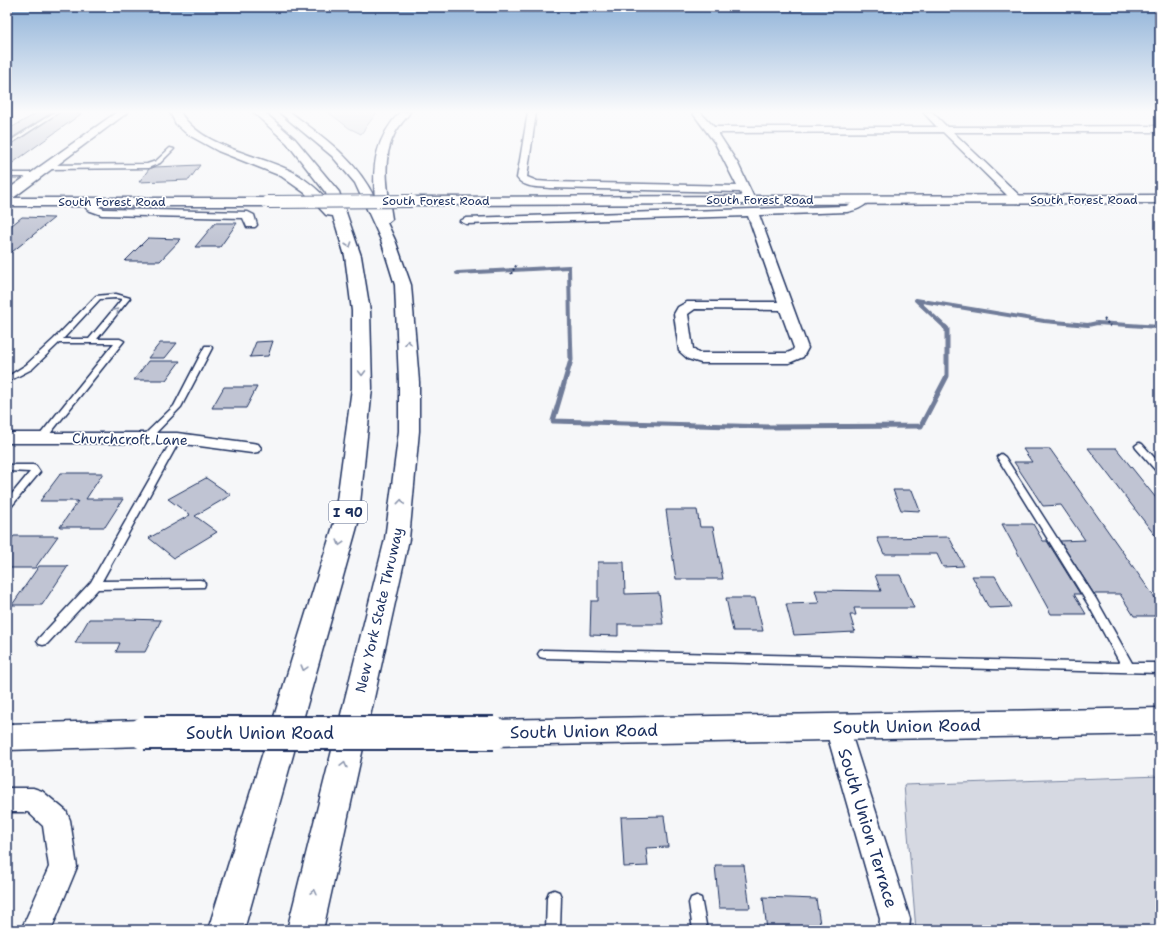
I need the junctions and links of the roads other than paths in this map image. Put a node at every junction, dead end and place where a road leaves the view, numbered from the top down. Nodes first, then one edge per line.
1 (62, 156) edge
2 (165, 156) edge
3 (243, 156) edge
4 (304, 156) edge
5 (338, 156) edge
6 (382, 156) edge
7 (526, 156) edge
8 (728, 156) edge
9 (972, 156) edge
10 (41, 171) junction
11 (7, 175) edge
12 (7, 196) edge
13 (1160, 199) edge
14 (748, 200) junction
15 (1018, 200) junction
16 (7, 202) edge
17 (96, 202) junction
18 (466, 221) dead end
19 (341, 223) junction
20 (251, 225) dead end
21 (388, 240) junction
22 (785, 306) junction
23 (57, 341) junction
24 (91, 341) junction
25 (208, 348) dead end
26 (7, 380) edge
27 (7, 438) edge
28 (42, 438) junction
29 (146, 438) junction
30 (177, 438) junction
31 (1139, 446) dead end
32 (252, 448) dead end
33 (1001, 457) dead end
34 (7, 468) edge
35 (1160, 470) edge
36 (7, 506) edge
37 (200, 584) dead end
38 (95, 585) junction
39 (43, 640) dead end
40 (544, 654) dead end
41 (1128, 666) junction
42 (1160, 668) edge
43 (1160, 721) edge
44 (837, 727) junction
45 (7, 737) edge
46 (7, 800) edge
47 (554, 897) dead end
48 (696, 903) dead end
49 (36, 930) edge
50 (226, 930) edge
51 (305, 930) edge
52 (553, 930) edge
53 (700, 930) edge
54 (894, 930) edge

1 - 10 main road
2 - 10 lane
3 - 19 main road
4 - 19 main road, I 90
5 - 21 main road, New York State Thruway
6 - 21 main road
7 - 14 street
8 - 14 street
9 - 15 street
10 - 11 lane
10 - 12 main road
13 - 15 main road, South Forest Road
14 - 15 main road, South Forest Road
14 - 17 main road, South Forest Road, bridge
14 - 18 street, South Forest Road
14 - 22 street
16 - 17 main road, South Forest Road
17 - 20 street
19 -> 50 main road, I 90
51 -> 21 main road, New York State Thruway
22 - 22 street
23 - 24 lane
24 -> 23 lane
23 - 26 lane
24 - 28 lane
25 - 29 lane
27 - 28 street, Churchcroft Lane
28 - 29 street, Churchcroft Lane
29 - 30 street, Churchcroft Lane
30 - 32 street, Churchcroft Lane
30 - 38 lane
31 - 35 lane
33 - 41 lane
34 - 36 lane
37 - 38 lane
38 - 39 lane
40 - 41 lane
41 - 42 lane
43 - 44 main road, South Union Road
44 - 45 main road, South Union Road, bridge
44 - 54 street, South Union Terrace
46 - 49 street
47 - 52 lane
48 - 53 lane

